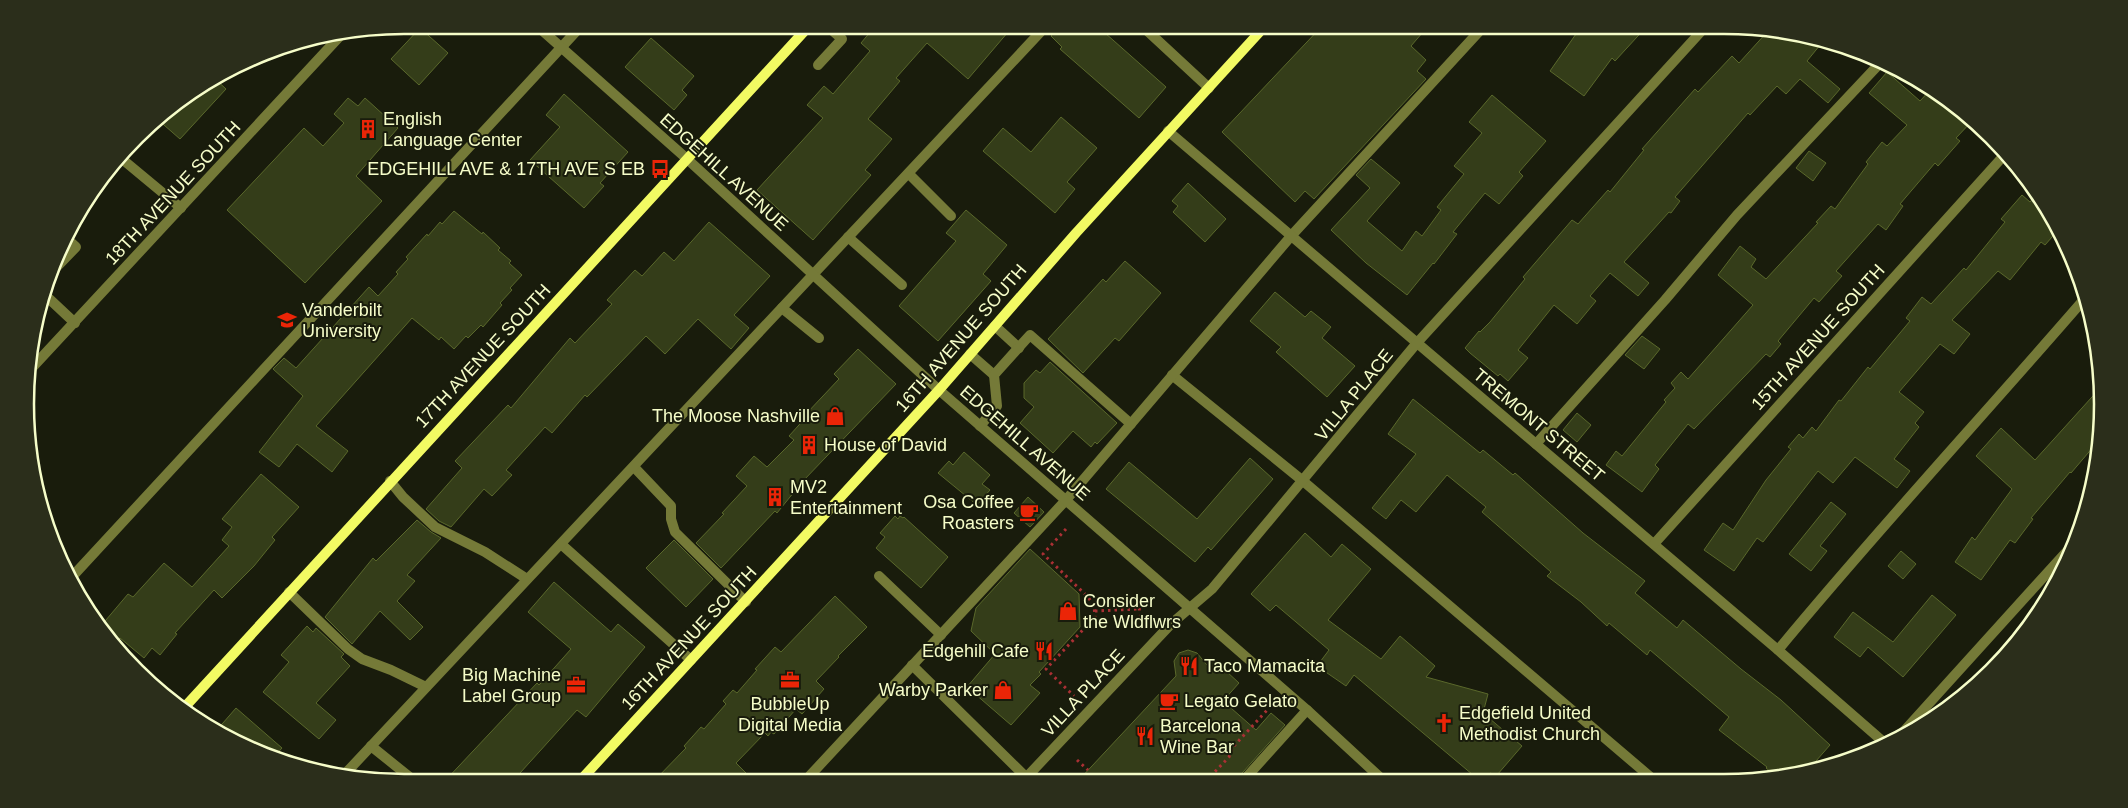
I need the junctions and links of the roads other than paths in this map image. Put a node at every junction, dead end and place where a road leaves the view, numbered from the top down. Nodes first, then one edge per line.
1 (546, 34) edge
2 (573, 34) edge
3 (802, 34) edge
4 (836, 34) edge
5 (1039, 34) edge
6 (1151, 34) edge
7 (1258, 34) edge
8 (1476, 34) edge
9 (1699, 34) edge
10 (336, 40) edge
11 (561, 47) junction
12 (818, 65) dead end
13 (1876, 67) edge
14 (1209, 88) junction
15 (1168, 131) junction
16 (686, 158) junction
17 (2001, 159) edge
18 (125, 161) edge
19 (909, 174) junction
20 (181, 208) junction
21 (951, 216) dead end
22 (1292, 235) junction
23 (848, 238) junction
24 (71, 242) edge
25 (62, 261) edge
26 (813, 275) junction
27 (902, 285) dead end
28 (49, 299) edge
29 (2081, 303) edge
30 (782, 308) junction
31 (75, 323) junction
32 (995, 326) junction
33 (819, 338) dead end
34 (1416, 344) junction
35 (1019, 348) junction
36 (970, 354) junction
37 (36, 363) edge
38 (994, 375) junction
39 (1172, 375) junction
40 (939, 390) junction
41 (1131, 424) junction
42 (980, 426) junction
43 (1536, 444) junction
44 (634, 467) junction
45 (390, 481) junction
46 (1303, 481) junction
47 (1066, 500) junction
48 (561, 544) junction
49 (1654, 544) junction
50 (2060, 558) edge
51 (75, 574) edge
52 (878, 576) dead end
53 (527, 580) junction
54 (289, 592) junction
55 (746, 602) junction
56 (1189, 608) junction
57 (941, 635) junction
58 (1778, 650) junction
59 (690, 660) junction
60 (912, 665) junction
61 (426, 687) junction
62 (187, 704) edge
63 (1307, 710) junction
64 (1910, 724) edge
65 (1881, 739) edge
66 (371, 746) junction
67 (349, 770) edge
68 (406, 774) edge
69 (586, 774) edge
70 (811, 774) edge
71 (1019, 774) edge
72 (1029, 774) edge
73 (1249, 774) edge
74 (1376, 774) edge
75 (1647, 774) edge

1 - 11 street, EDGEHILL AVENUE
2 - 11 street
3 - 16 main road, 17TH AVENUE SOUTH
4 - 12 street
5 - 19 street
6 - 14 street
7 - 14 main road, 16TH AVENUE SOUTH
8 - 22 street
9 - 34 street, VILLA PLACE
10 - 20 street, 18TH AVENUE SOUTH
11 - 16 street, EDGEHILL AVENUE
11 - 51 street
13 - 43 street
14 - 15 main road, 16TH AVENUE SOUTH
15 - 22 street, TREMONT STREET
15 - 32 main road, 16TH AVENUE SOUTH
16 - 26 street, EDGEHILL AVENUE
16 - 45 main road, 17TH AVENUE SOUTH
17 - 49 street, 15TH AVENUE SOUTH
18 - 20 street
19 - 21 street
19 - 23 street
20 - 31 street, 18TH AVENUE SOUTH
22 - 34 street, TREMONT STREET
22 - 39 street
23 - 26 street
23 - 27 street
24 - 25 street
26 - 30 street
26 - 40 street, EDGEHILL AVENUE
28 - 31 street
29 - 58 street
30 - 33 street
30 - 44 street
31 - 37 street, 18TH AVENUE SOUTH
32 - 35 street
32 - 36 main road, 16TH AVENUE SOUTH
34 - 43 street, TREMONT STREET
34 - 46 street, VILLA PLACE
35 - 38 street
35 - 41 street
36 - 38 street
36 - 40 main road, 16TH AVENUE SOUTH
38 - 42 street
39 - 41 street
39 - 46 street
40 - 42 street, EDGEHILL AVENUE
40 - 55 main road, 16TH AVENUE SOUTH
41 - 47 street
42 - 47 street, EDGEHILL AVENUE
43 - 49 street, TREMONT STREET
44 - 48 street
44 - 55 street
45 - 53 street
45 - 54 main road, 17TH AVENUE SOUTH
46 - 56 street, VILLA PLACE
46 - 75 street
47 - 56 street, EDGEHILL AVENUE
47 - 57 street
48 - 53 street
48 - 59 street
49 - 58 street, TREMONT STREET
50 - 64 street
52 - 57 street
53 - 61 street
54 - 61 street
54 - 62 main road, 17TH AVENUE SOUTH
55 - 59 main road, 16TH AVENUE SOUTH
56 - 63 street, EDGEHILL AVENUE
56 - 72 street, VILLA PLACE
57 - 60 street
58 - 65 street, TREMONT STREET
59 - 69 main road, 16TH AVENUE SOUTH
60 - 70 street
60 - 71 street
61 - 66 street
63 - 73 street
63 - 74 street, EDGEHILL AVENUE
66 - 67 street
66 - 68 street

